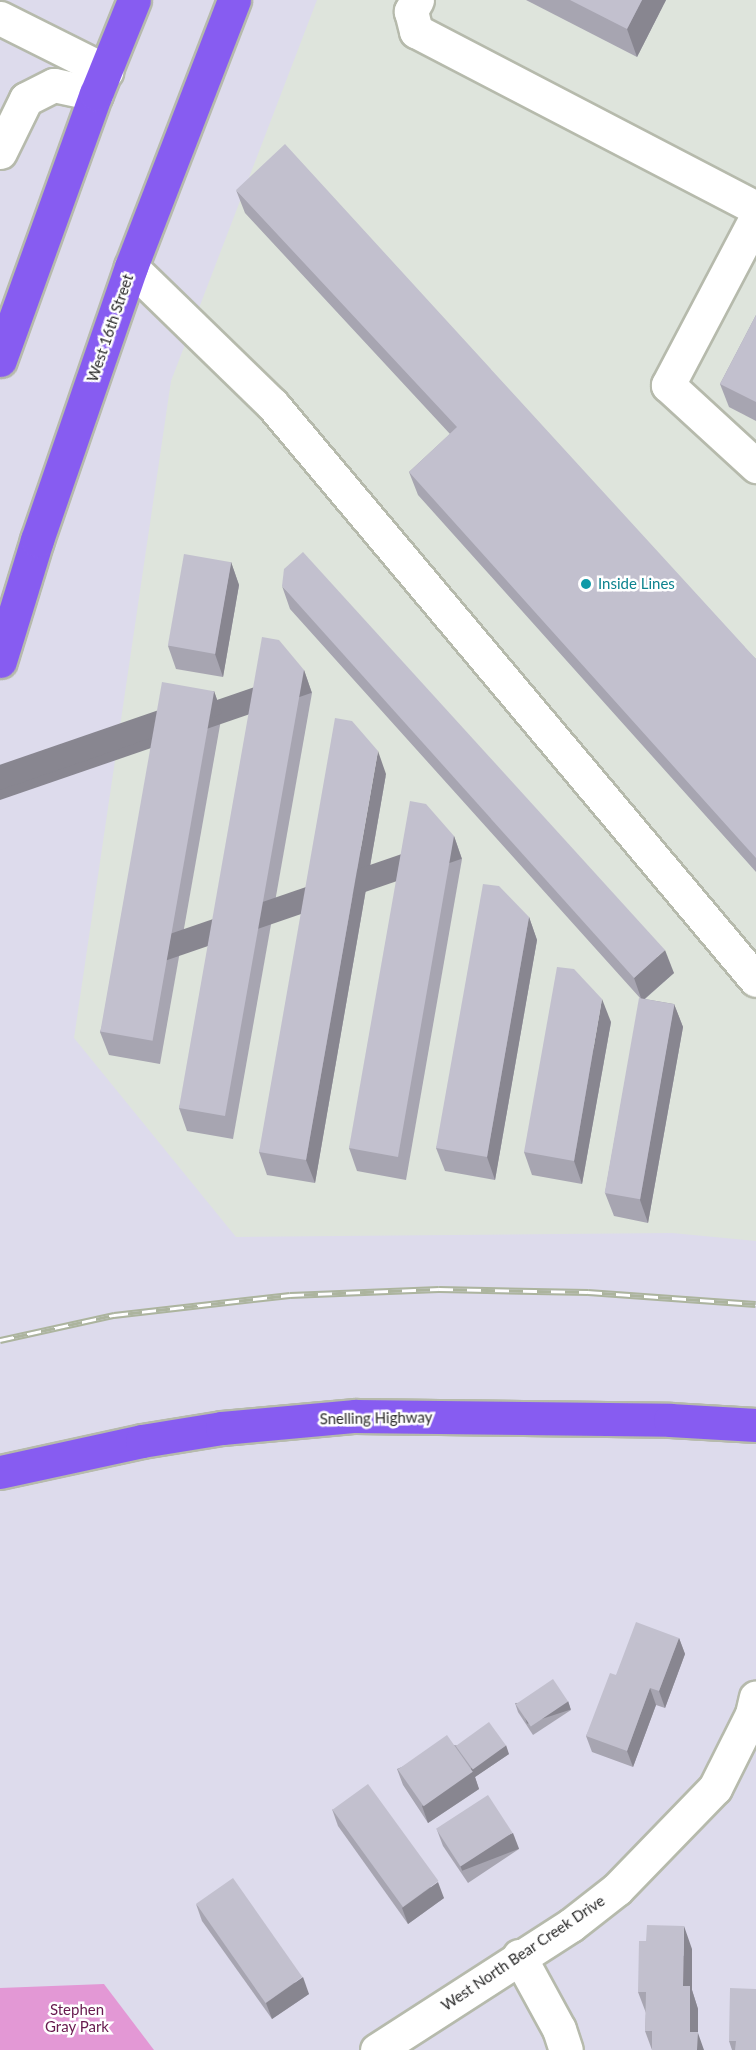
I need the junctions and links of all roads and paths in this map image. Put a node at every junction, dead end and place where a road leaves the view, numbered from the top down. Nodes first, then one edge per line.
1 (134, 0) edge
2 (234, 0) edge
3 (417, 0) edge
4 (0, 18) edge
5 (101, 82) junction
6 (0, 152) edge
7 (756, 208) edge
8 (756, 218) edge
9 (132, 267) junction
10 (0, 360) edge
11 (756, 466) edge
12 (0, 662) edge
13 (756, 980) edge
14 (756, 1425) edge
15 (1, 1472) edge
16 (756, 1697) edge
17 (519, 1956) junction
18 (377, 2050) edge
19 (566, 2050) edge

1 - 5 main road
2 - 9 main road, West 16th Street
3 - 7 street
4 - 5 street
5 - 6 street
5 - 10 main road
8 - 11 street
9 - 12 main road, West 16th Street
9 - 13 street
14 - 15 main road, Snelling Highway
16 - 17 street, West North Bear Creek Drive
17 - 18 street, West North Bear Creek Drive
17 - 19 street

